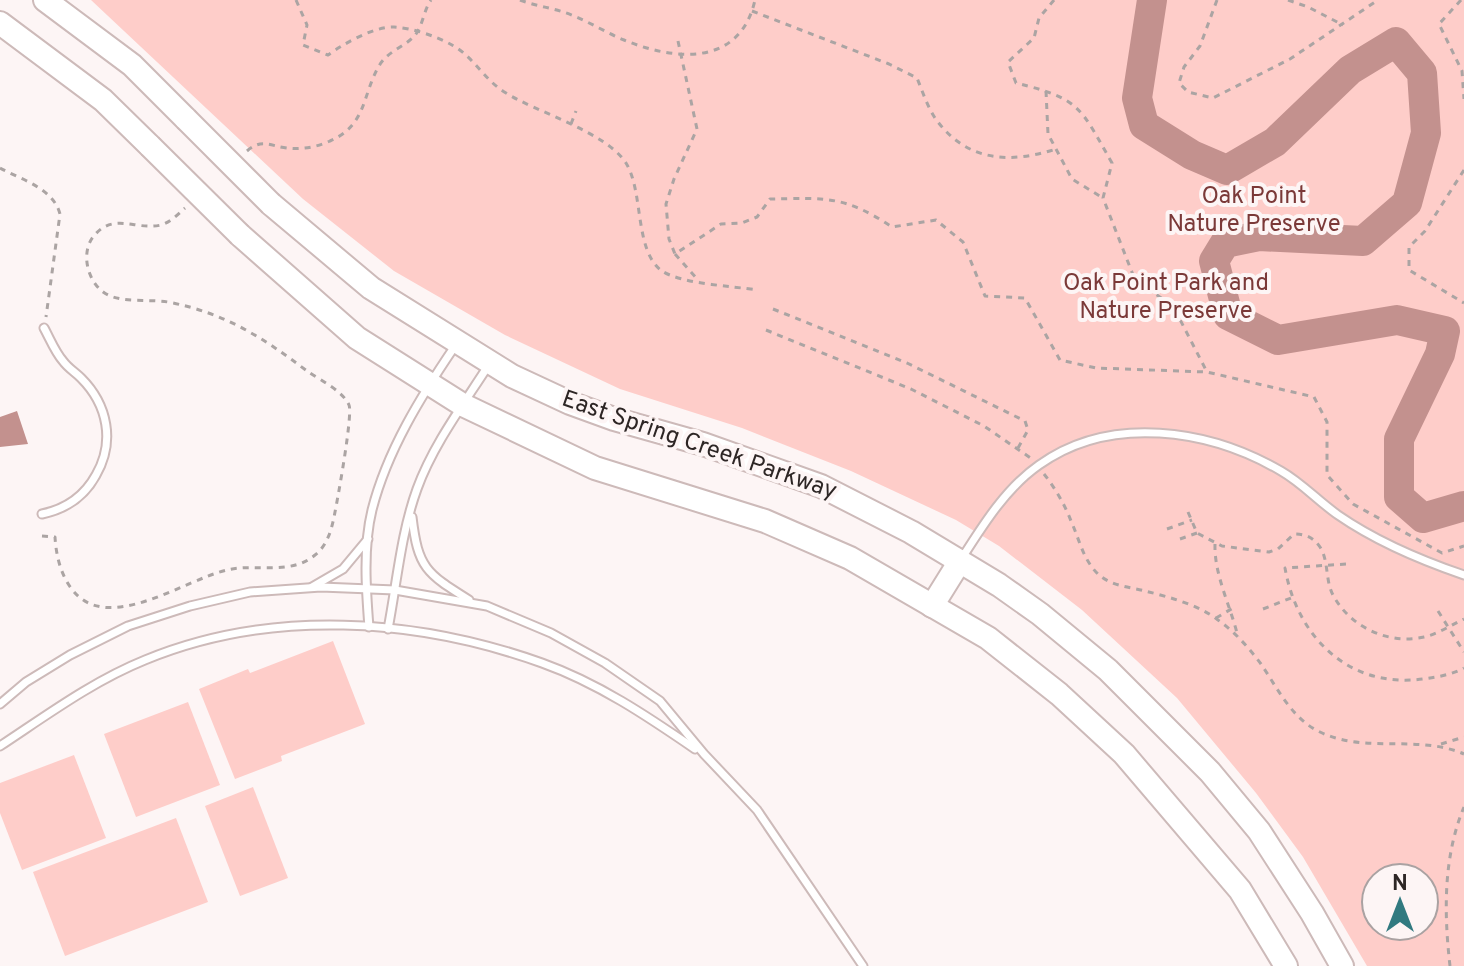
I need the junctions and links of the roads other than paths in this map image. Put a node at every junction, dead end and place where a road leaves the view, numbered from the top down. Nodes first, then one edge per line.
1 (45, 0) edge
2 (0, 23) edge
3 (44, 328) road end
4 (458, 343) junction
5 (490, 363) junction
6 (429, 384) junction
7 (463, 405) junction
8 (411, 511) junction
9 (42, 514) dead end
10 (369, 538) junction
11 (960, 561) junction
12 (1464, 575) edge
13 (310, 588) junction
14 (366, 589) junction
15 (395, 590) junction
16 (475, 604) junction
17 (932, 606) junction
18 (369, 627) junction
19 (388, 629) junction
20 (0, 704) edge
21 (0, 746) edge
22 (704, 754) junction
23 (863, 966) edge
24 (1286, 966) edge
25 (1342, 966) edge

1 - 4 main road, East Spring Creek Parkway, bridge
2 - 6 main road, East Spring Creek Parkway, bridge
3 - 9 lane
4 - 5 main road, East Spring Creek Parkway
4 - 6 lane
5 - 7 lane
5 - 11 main road, East Spring Creek Parkway
6 - 7 main road, East Spring Creek Parkway
6 - 10 lane
7 - 8 lane
7 - 17 main road, East Spring Creek Parkway
8 - 15 lane
8 - 16 lane
10 - 13 lane
10 - 14 lane
11 - 12 lane
11 - 17 main road
11 - 25 main road, East Spring Creek Parkway
13 - 14 lane
13 - 20 lane
14 - 15 lane
14 - 18 lane
15 - 16 lane
15 - 19 lane
16 - 22 lane
17 - 24 main road, East Spring Creek Parkway
18 - 19 lane
18 - 21 lane
19 - 22 lane
22 - 23 lane

